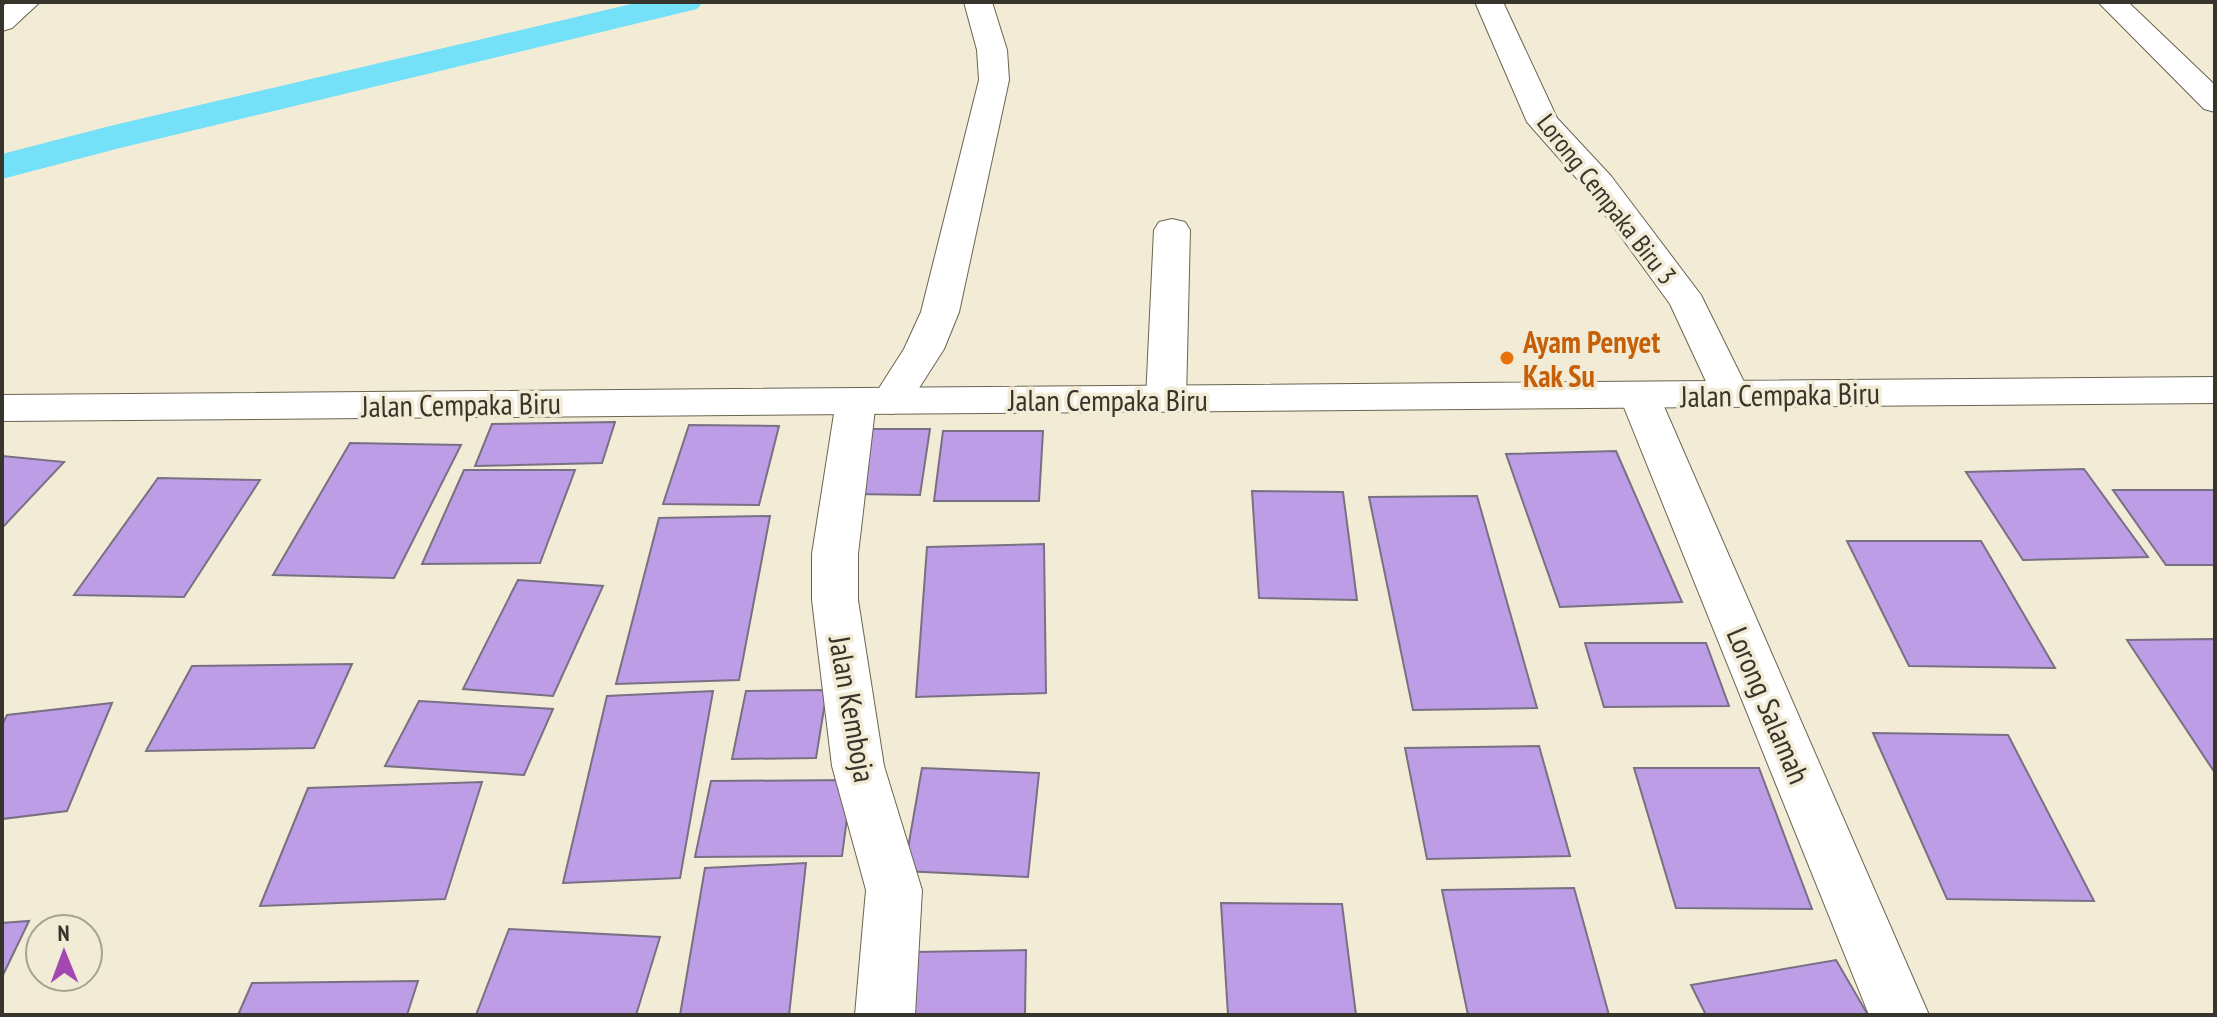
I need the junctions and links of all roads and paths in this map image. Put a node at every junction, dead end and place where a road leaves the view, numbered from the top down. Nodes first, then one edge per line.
1 (26, 2) edge
2 (978, 2) edge
3 (1489, 2) edge
4 (2112, 2) edge
5 (2, 22) edge
6 (2215, 102) edge
7 (1172, 230) dead end
8 (2215, 390) edge
9 (1730, 394) junction
10 (1639, 395) junction
11 (1166, 399) junction
12 (873, 401) junction
13 (2, 408) edge
14 (885, 1015) edge
15 (1899, 1015) edge

1 - 5 street
2 - 12 street
3 - 9 street, Lorong Cempaka Biru 3
4 - 6 street
7 - 11 street
8 - 9 street, Jalan Cempaka Biru
9 - 10 street, Jalan Cempaka Biru
10 - 11 street, Jalan Cempaka Biru
10 - 15 street, Lorong Salamah
11 - 12 street, Jalan Cempaka Biru
12 - 13 street, Jalan Cempaka Biru
12 - 14 street, Jalan Kemboja

